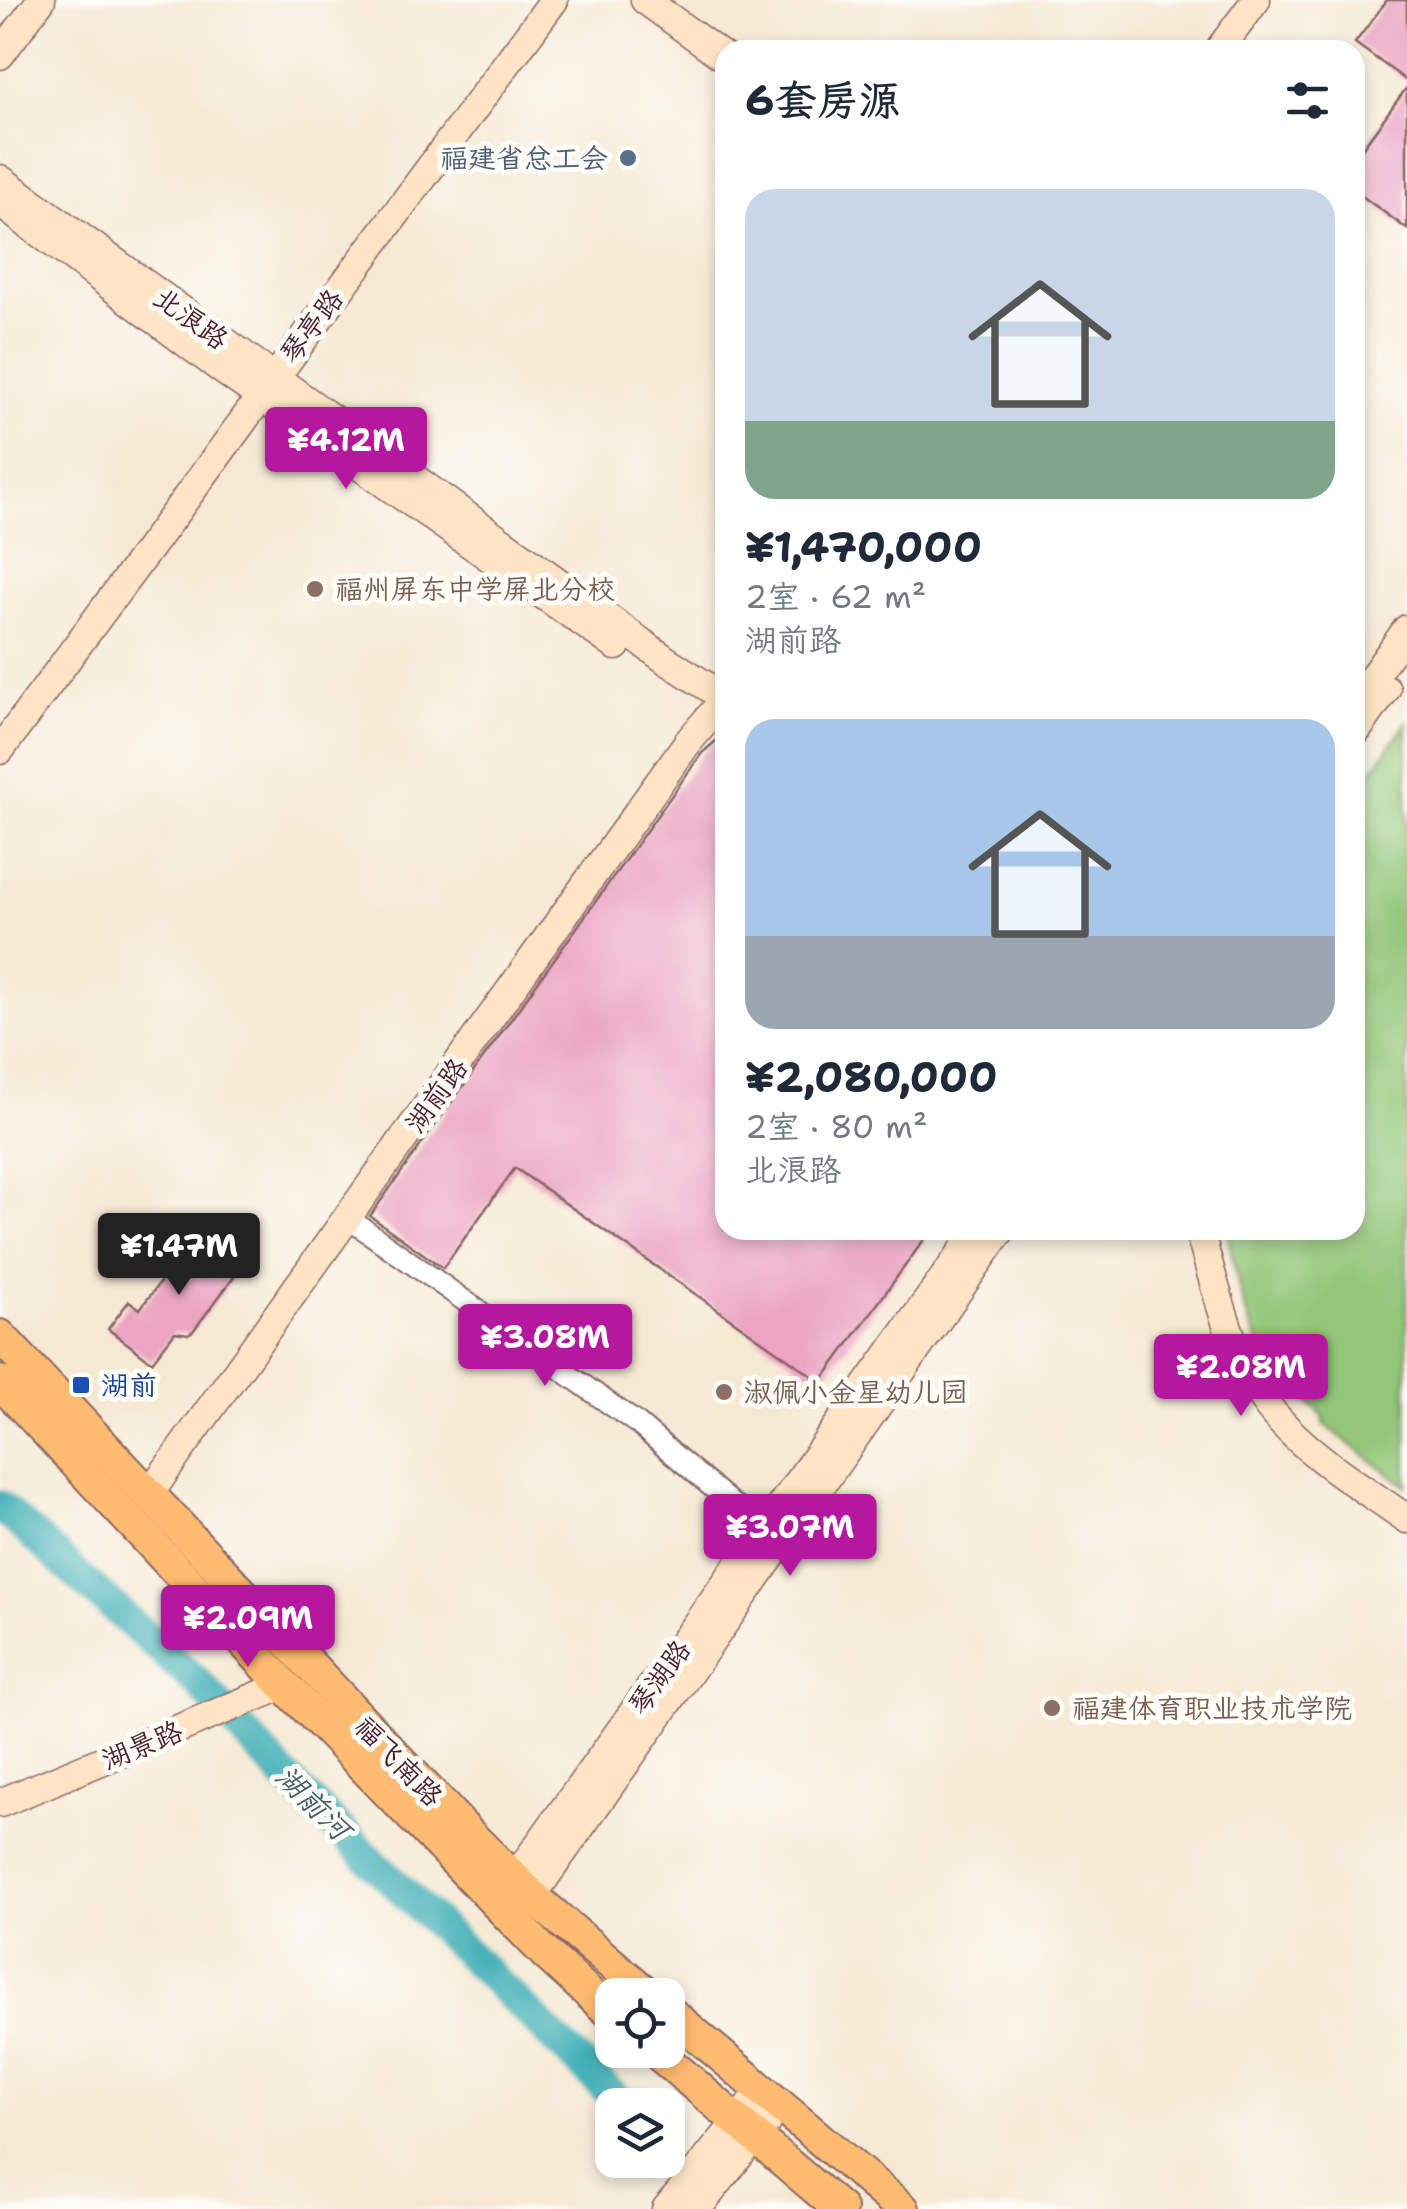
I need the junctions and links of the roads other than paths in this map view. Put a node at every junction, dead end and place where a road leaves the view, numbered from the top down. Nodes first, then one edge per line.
1 (40, 0) edge
2 (554, 0) edge
3 (645, 0) edge
4 (1256, 0) edge
5 (1226, 40) edge
6 (715, 51) edge
7 (0, 55) edge
8 (0, 179) edge
9 (0, 204) edge
10 (266, 387) junction
11 (1407, 629) edge
12 (1407, 660) edge
13 (1365, 688) edge
14 (715, 697) edge
15 (715, 712) edge
16 (1365, 719) edge
17 (0, 750) edge
18 (348, 1218) junction
19 (971, 1240) edge
20 (995, 1240) edge
21 (1202, 1240) edge
22 (0, 1336) edge
23 (0, 1382) edge
24 (149, 1494) junction
25 (1407, 1519) edge
26 (765, 1529) junction
27 (284, 1686) junction
28 (0, 1803) edge
29 (523, 1887) junction
30 (628, 1978) edge
31 (595, 1999) edge
32 (685, 2025) edge
33 (675, 2068) edge
34 (771, 2098) junction
35 (747, 2128) junction
36 (666, 2209) edge
37 (697, 2209) edge
38 (840, 2209) edge
39 (902, 2209) edge

1 - 7 main road
2 - 10 main road, 琴亭路
3 - 6 main road
4 - 5 main road
8 - 10 main road, 北浪路
9 - 10 main road, 北浪路
10 - 14 main road, 北浪路
10 - 17 main road, 琴亭路
11 - 13 main road
12 - 16 main road
15 - 18 main road, 湖前路
18 - 24 main road, 湖前路
18 - 26 street
19 - 26 main road, 琴湖路
20 - 29 main road
21 - 25 main road
22 - 24 main road, 福飞南路
23 - 27 main road, 福飞南路
24 - 29 main road, 福飞南路
26 - 29 main road, 琴湖路
27 - 28 main road, 湖景路
27 - 31 main road, 福飞南路
29 - 30 main road, 福飞南路
32 - 34 main road
33 - 35 main road
34 - 35 main road
34 - 39 main road
35 - 36 main road
35 - 37 main road
35 - 38 main road

